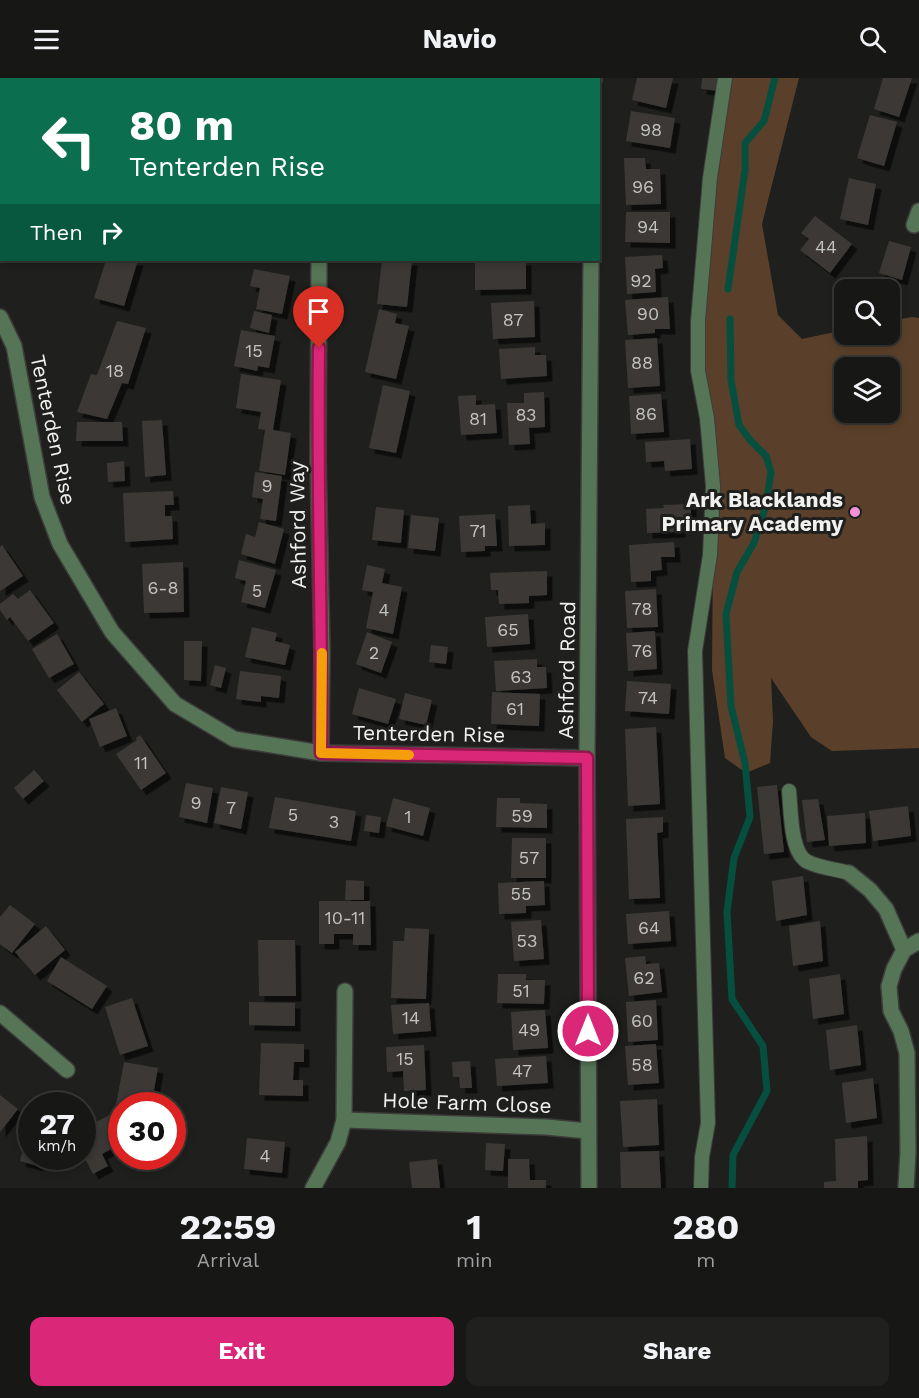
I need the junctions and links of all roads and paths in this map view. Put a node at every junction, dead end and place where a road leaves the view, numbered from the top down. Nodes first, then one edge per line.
1 (725, 78) edge
2 (319, 261) edge
3 (591, 261) edge
4 (0, 317) edge
5 (321, 753) junction
6 (587, 758) junction
7 (789, 791) dead end
8 (849, 873) joint
9 (919, 941) edge
10 (904, 950) junction
11 (345, 991) dead end
12 (0, 1012) edge
13 (913, 1052) edge
14 (67, 1070) dead end
15 (344, 1120) junction
16 (588, 1131) junction
17 (910, 1184) edge
18 (313, 1188) edge
19 (589, 1188) edge
20 (701, 1188) edge

1 - 20 lane
2 - 5 street, Ashford Way
3 - 6 street, Ashford Road
4 - 5 street, Tenterden Rise
5 - 6 street, Tenterden Rise
6 - 16 street, Ashford Road
7 - 8 lane
8 - 10 street
9 - 10 street
10 - 13 street
11 - 15 street
12 - 14 street
13 - 17 street
15 - 16 street, Hole Farm Close
15 - 18 street
16 - 19 street, Ashford Road

